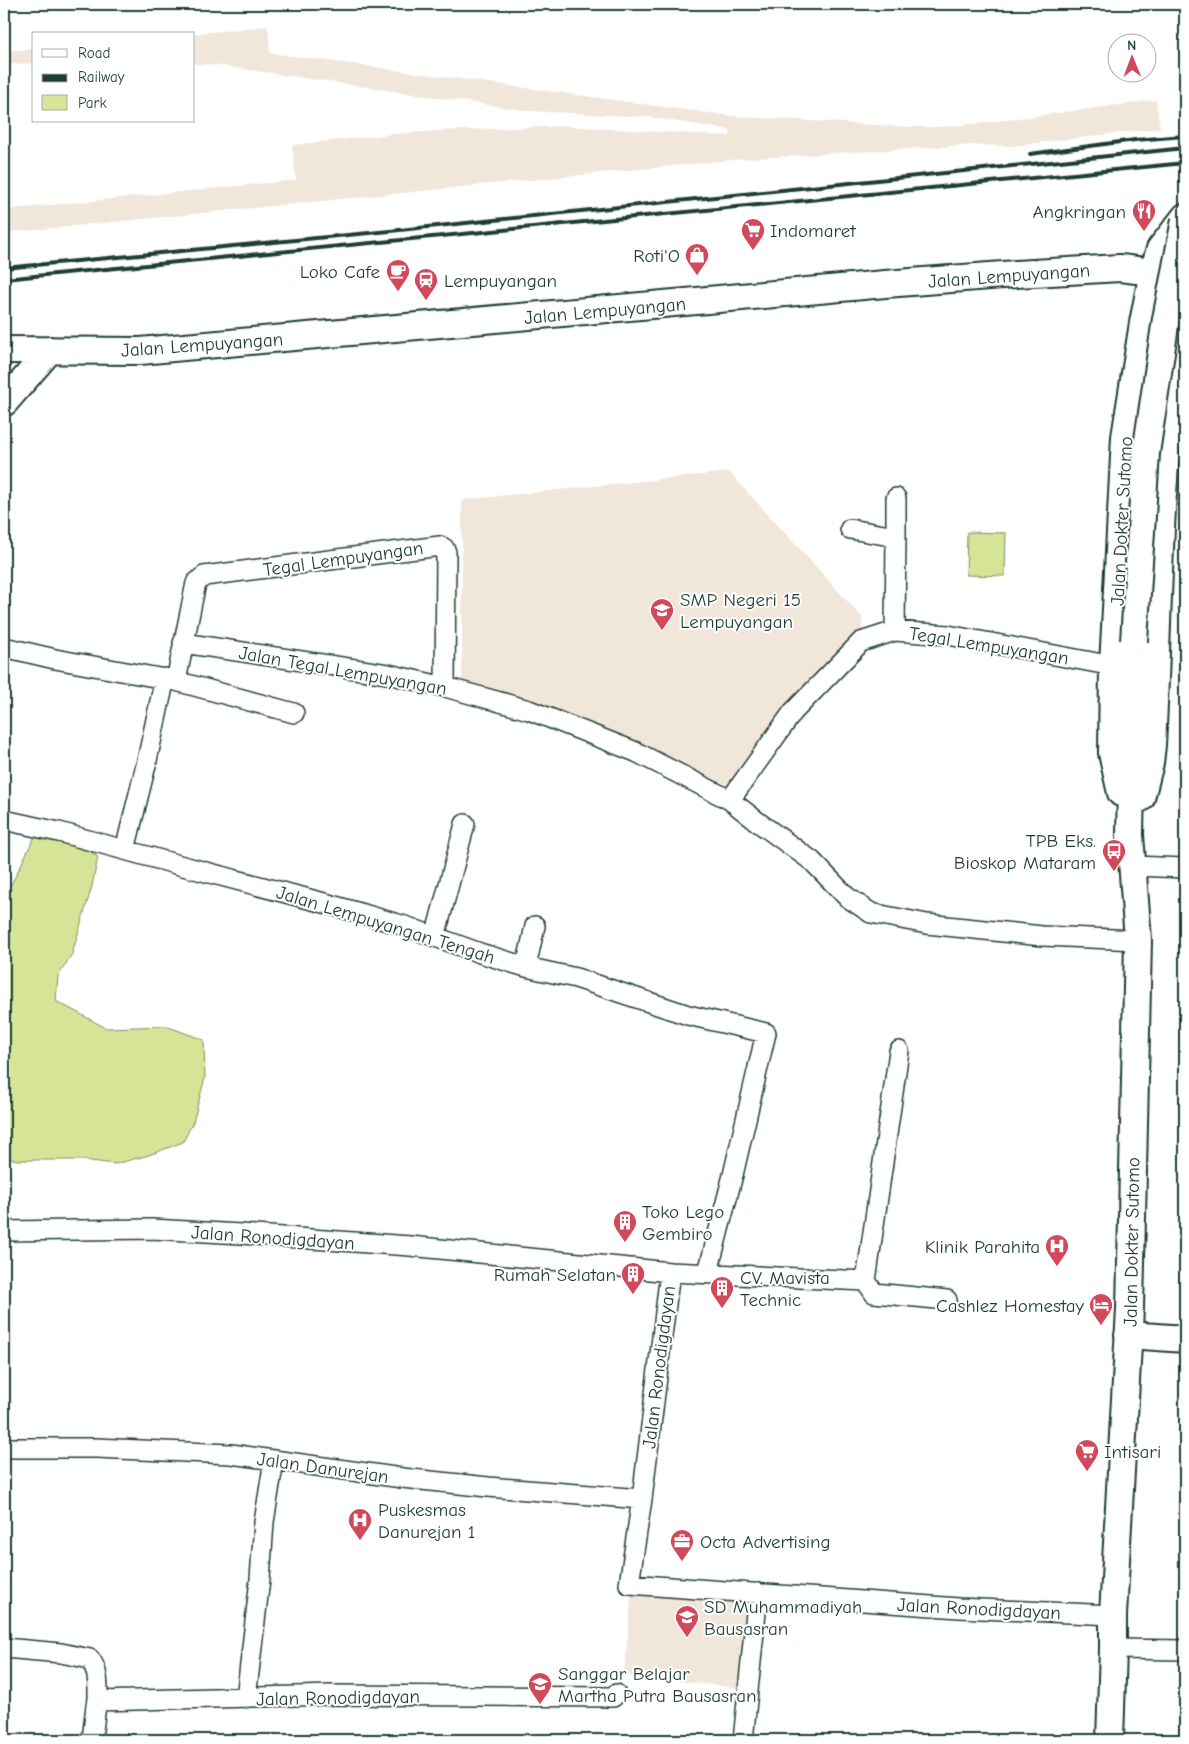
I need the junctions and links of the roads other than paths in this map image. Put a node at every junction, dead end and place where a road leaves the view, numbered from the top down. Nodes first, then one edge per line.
1 (1185, 218) edge
2 (1153, 272) junction
3 (1185, 315) edge
4 (1185, 323) edge
5 (4, 350) edge
6 (50, 350) junction
7 (1135, 374) junction
8 (1176, 378) junction
9 (4, 407) edge
10 (896, 498) dead end
11 (850, 530) dead end
12 (896, 537) junction
13 (895, 631) junction
14 (183, 643) junction
15 (4, 647) edge
16 (1113, 666) junction
17 (170, 680) junction
18 (445, 687) junction
19 (294, 713) dead end
20 (730, 800) junction
21 (4, 820) edge
22 (466, 824) dead end
23 (1130, 835) junction
24 (125, 850) junction
25 (1133, 866) junction
26 (1185, 868) edge
27 (535, 926) dead end
28 (436, 937) junction
29 (1138, 940) junction
30 (526, 967) junction
31 (899, 1051) dead end
32 (4, 1232) edge
33 (670, 1272) junction
34 (708, 1272) junction
35 (866, 1282) junction
36 (947, 1300) dead end
37 (1128, 1335) junction
38 (1185, 1339) edge
39 (4, 1448) edge
40 (274, 1460) junction
41 (642, 1499) junction
42 (758, 1593) junction
43 (1113, 1615) junction
44 (4, 1648) edge
45 (1113, 1649) junction
46 (1185, 1650) edge
47 (616, 1694) dead end
48 (246, 1698) junction
49 (98, 1702) junction
50 (92, 1740) edge
51 (743, 1740) edge
52 (1110, 1740) edge

1 - 2 main road, Jalan Dokter Sutomo
1 - 23 main road, Jalan Dokter Sutomo, bridge
2 - 3 main road
2 - 6 main road, Jalan Lempuyangan
2 - 7 main road, Jalan Dokter Sutomo
4 - 8 main road, Jalan Dokter Sutomo
5 - 6 main road, Jalan Lempuyangan
6 - 9 main road
7 - 8 main road
7 - 16 main road, Jalan Dokter Sutomo
8 - 23 main road, Jalan Dokter Sutomo
10 - 12 street
11 - 12 street
12 - 13 street
13 - 16 street, Tegal Lempuyangan
13 - 20 street, Tegal Lempuyangan
14 - 17 street
14 - 18 street, Jalan Tegal Lempuyangan
14 - 18 street, Tegal Lempuyangan
15 - 17 street
16 - 23 main road, Jalan Dokter Sutomo
17 - 19 street
17 - 24 street
18 - 20 street, Jalan Tegal Lempuyangan
20 - 29 street, Jalan Tegal Lempuyangan
21 - 24 street, Jalan Lempuyangan Tengah
22 - 28 street
23 - 25 main road, Jalan Dokter Sutomo
24 - 28 street, Jalan Lempuyangan Tengah
25 - 26 street
25 - 29 main road, Jalan Dokter Sutomo
27 - 30 street
28 - 30 street, Jalan Lempuyangan Tengah
29 - 37 main road, Jalan Dokter Sutomo
30 - 34 street, Jalan Lempuyangan Tengah
31 - 35 street
32 - 33 street, Jalan Ronodigdayan
33 - 34 street
33 - 41 street, Jalan Ronodigdayan
34 - 35 street
35 - 36 street
37 - 38 main road
37 - 43 main road, Jalan Dokter Sutomo
39 - 40 street, Jalan Danurejan
40 - 41 street, Jalan Danurejan
40 - 48 street
41 - 42 street, Jalan Ronodigdayan
42 - 43 street, Jalan Ronodigdayan
42 - 51 street
43 - 45 main road, Jalan Dokter Sutomo
44 - 49 street
45 - 46 street
45 - 52 main road, Jalan Dokter Sutomo
47 - 48 street, Jalan Ronodigdayan
48 - 49 street, Jalan Ronodigdayan
49 - 50 street

